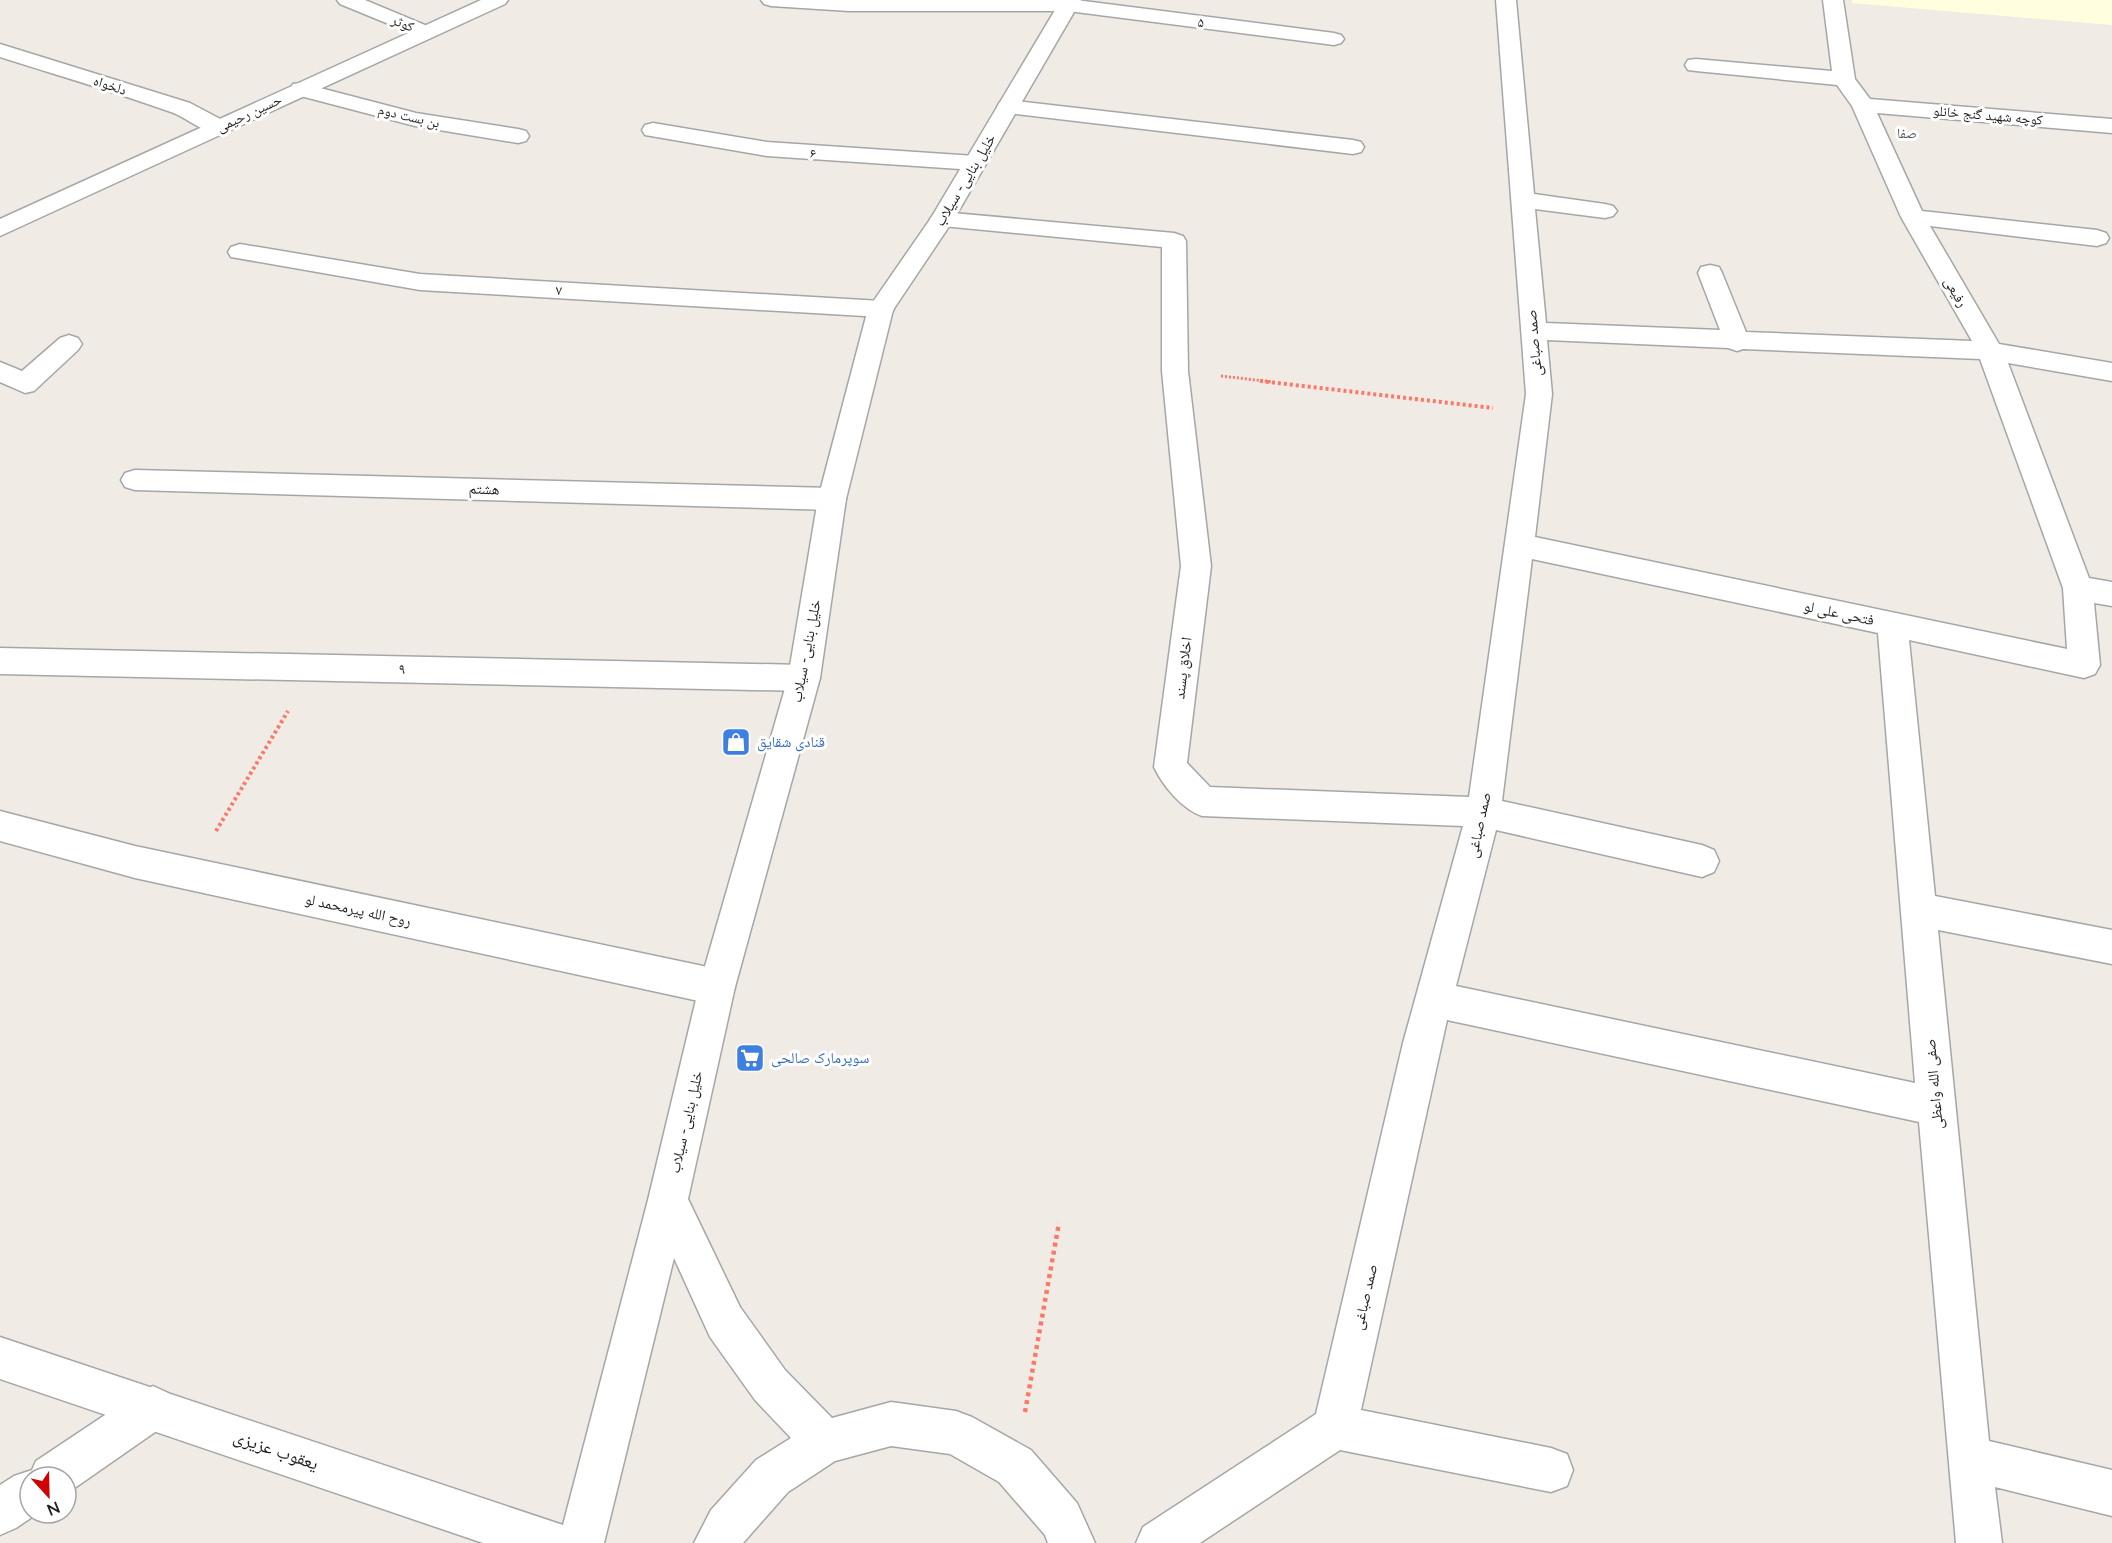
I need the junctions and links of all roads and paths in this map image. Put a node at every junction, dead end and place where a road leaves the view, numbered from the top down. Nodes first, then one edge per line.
1 (347, 0) edge
2 (498, 0) edge
3 (771, 0) edge
4 (1506, 0) edge
5 (1833, 0) edge
6 (1069, 2) edge
7 (425, 32) junction
8 (1334, 39) dead end
9 (0, 50) edge
10 (1695, 65) dead end
11 (1844, 80) junction
12 (301, 89) junction
13 (1863, 105) junction
14 (1008, 107) junction
15 (2112, 126) edge
16 (218, 128) junction
17 (653, 130) dead end
18 (518, 136) dead end
19 (1353, 147) dead end
20 (975, 163) junction
21 (1523, 200) junction
22 (1605, 211) dead end
23 (1913, 217) junction
24 (942, 219) junction
25 (0, 228) edge
26 (2097, 238) dead end
27 (240, 252) dead end
28 (1710, 273) dead end
29 (881, 309) junction
30 (1533, 331) junction
31 (1737, 342) junction
32 (69, 344) dead end
33 (1990, 351) junction
34 (0, 371) edge
35 (1175, 371) junction
36 (2112, 372) edge
37 (1536, 413) junction
38 (135, 480) dead end
39 (832, 499) junction
40 (1518, 545) junction
41 (2078, 588) junction
42 (2112, 594) edge
43 (1892, 624) junction
44 (0, 660) edge
45 (315, 667) junction
46 (804, 678) junction
47 (1484, 812) junction
48 (0, 826) edge
49 (1702, 861) dead end
50 (190, 874) junction
51 (1917, 909) junction
52 (2112, 947) edge
53 (717, 987) junction
54 (1434, 999) junction
55 (1936, 1107) junction
56 (668, 1200) junction
57 (1059, 1223) dead end
58 (0, 1358) edge
59 (153, 1408) junction
60 (1335, 1427) junction
61 (825, 1442) junction
62 (1969, 1458) junction
63 (70, 1465) edge
64 (1015, 1466) junction
65 (1551, 1470) dead end
66 (2112, 1493) edge
67 (18, 1500) edge
68 (0, 1512) edge
69 (551, 1543) edge
70 (581, 1543) edge
71 (717, 1543) edge
72 (1072, 1543) edge
73 (1159, 1543) edge
74 (1979, 1543) edge

1 - 7 street, کوثر
2 - 7 street, حسین رحیمی
3 - 6 street, ۵
4 - 21 street, صمد صباغی
5 - 11 street, رفیعی
6 - 8 street, ۵
6 - 14 street, خلیل بنایی- سیلاب
7 - 12 street, حسین رحیمی
9 - 16 street, دلخواه
10 - 11 street
11 - 13 street, رفیعی
12 - 16 street, حسین رحیمی
12 - 18 street, بن بست دوم
13 - 15 street, کوچه شهید گنج خانلو
13 - 23 street, رفیعی
14 - 19 street
14 - 20 street, خلیل بنایی- سیلاب
16 - 25 street, حسین رحیمی
17 - 20 street, ۶
20 - 24 street, خلیل بنایی- سیلاب
21 - 22 street
21 - 30 street, صمد صباغی
23 - 26 street
23 - 33 street, رفیعی
24 - 29 street, خلیل بنایی- سیلاب
24 - 35 street, اخلاق پسند
27 - 29 street, ۷
28 - 31 street
29 - 39 street, خلیل بنایی- سیلاب
30 - 31 street
30 - 37 street, صمد صباغی
31 - 33 street
32 - 34 street
33 - 36 street
33 - 41 street, رفیعی
35 - 37 path
35 - 47 street, اخلاق پسند
37 - 40 street, صمد صباغی
38 - 39 street, هشتم
39 - 46 street, خلیل بنایی- سیلاب
40 - 43 street, فتحی علی لو
40 - 47 street, صمد صباغی
41 - 42 street
41 - 43 street, فتحی علی لو
43 - 51 street, صفی الله واعظی
44 - 45 street, ۹
45 - 46 street, ۹
45 - 50 path
46 - 53 street, خلیل بنایی- سیلاب
47 - 49 street
47 - 54 street, صمد صباغی
48 - 50 street, روح الله پیرمحمد لو
50 - 53 street, روح الله پیرمحمد لو
51 - 52 street
51 - 55 street, صفی الله واعظی
53 - 56 street, خلیل بنایی- سیلاب
54 - 55 street
54 - 60 street, صمد صباغی
55 - 62 street, صفی الله واعظی
56 - 61 street
56 - 70 street, خلیل بنایی- سیلاب
57 - 64 path
58 - 59 street, یعقوب عزیزی
59 - 63 street
59 - 69 street, یعقوب عزیزی
60 - 65 street
60 - 73 street
61 - 64 street
61 - 71 street
62 - 66 street
62 - 74 street, صفی الله واعظی
64 - 72 street
67 - 68 street

